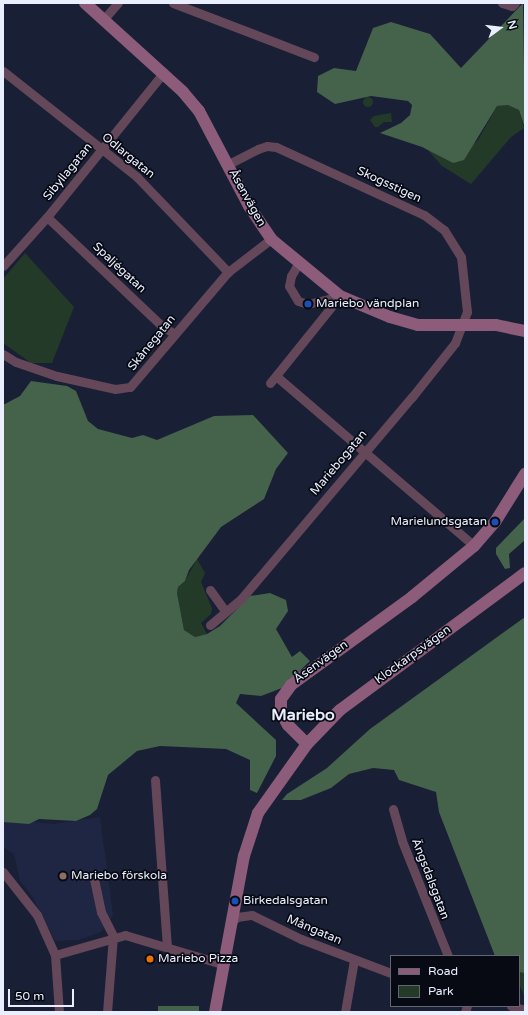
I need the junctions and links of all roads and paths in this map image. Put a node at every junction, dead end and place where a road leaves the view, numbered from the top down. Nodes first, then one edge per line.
1 (85, 3) edge
2 (118, 3) edge
3 (173, 3) edge
4 (502, 3) edge
5 (515, 3) edge
6 (103, 20) junction
7 (314, 57) dead end
8 (3, 71) edge
9 (164, 72) junction
10 (101, 150) junction
11 (228, 164) junction
12 (47, 217) junction
13 (271, 240) junction
14 (298, 264) junction
15 (3, 266) edge
16 (228, 272) junction
17 (340, 296) junction
18 (464, 325) junction
19 (525, 331) edge
20 (175, 334) junction
21 (3, 354) edge
22 (364, 452) junction
23 (525, 474) edge
24 (474, 546) junction
25 (525, 573) edge
26 (210, 590) dead end
27 (225, 610) junction
28 (210, 625) dead end
29 (308, 744) junction
30 (155, 780) dead end
31 (393, 809) dead end
32 (3, 872) edge
33 (94, 879) dead end
34 (230, 923) junction
35 (113, 936) junction
36 (167, 947) junction
37 (55, 955) junction
38 (448, 955) edge
39 (354, 960) junction
40 (222, 964) junction
41 (390, 973) edge
42 (514, 1007) edge
43 (525, 1010) edge
44 (59, 1012) edge
45 (107, 1012) edge
46 (215, 1012) edge
47 (345, 1012) edge

1 - 6 street, Åsenvägen
2 - 6 street
3 - 7 street
4 - 5 street
6 - 9 street, Åsenvägen
8 - 10 street, Odlargatan
9 - 10 street, Sibyllagatan
9 - 11 street, Åsenvägen
10 - 12 street, Sibyllagatan
10 - 16 street, Odlargatan
11 - 13 street, Åsenvägen
11 - 18 street, Skogsstigen
12 - 15 street, Sibyllagatan
12 - 20 street, Spaljégatan
13 - 14 street, Åsenvägen
13 - 16 street, Skånegatan
14 - 17 street, Åsenvägen
14 - 17 street
16 - 20 street, Skånegatan
17 - 18 street, Åsenvägen
17 - 22 street
18 - 19 street, Åsenvägen
18 - 22 street, Mariebogatan
20 - 21 street, Skånegatan
22 - 24 street
22 - 27 street, Mariebogatan
23 - 24 street, Åsenvägen
24 - 29 street, Åsenvägen
25 - 29 street, Klockarpsvägen
26 - 27 street
27 - 28 street, Mariebogatan
29 - 34 street
30 - 36 street
31 - 38 street, Ängsdalsgatan
32 - 37 street
33 - 35 street
34 - 39 street, Mångatan
34 - 40 street
35 - 36 street
35 - 37 street
35 - 45 street
36 - 40 street
37 - 44 street
39 - 41 street, Mångatan
39 - 47 street
40 - 46 street
42 - 43 street

